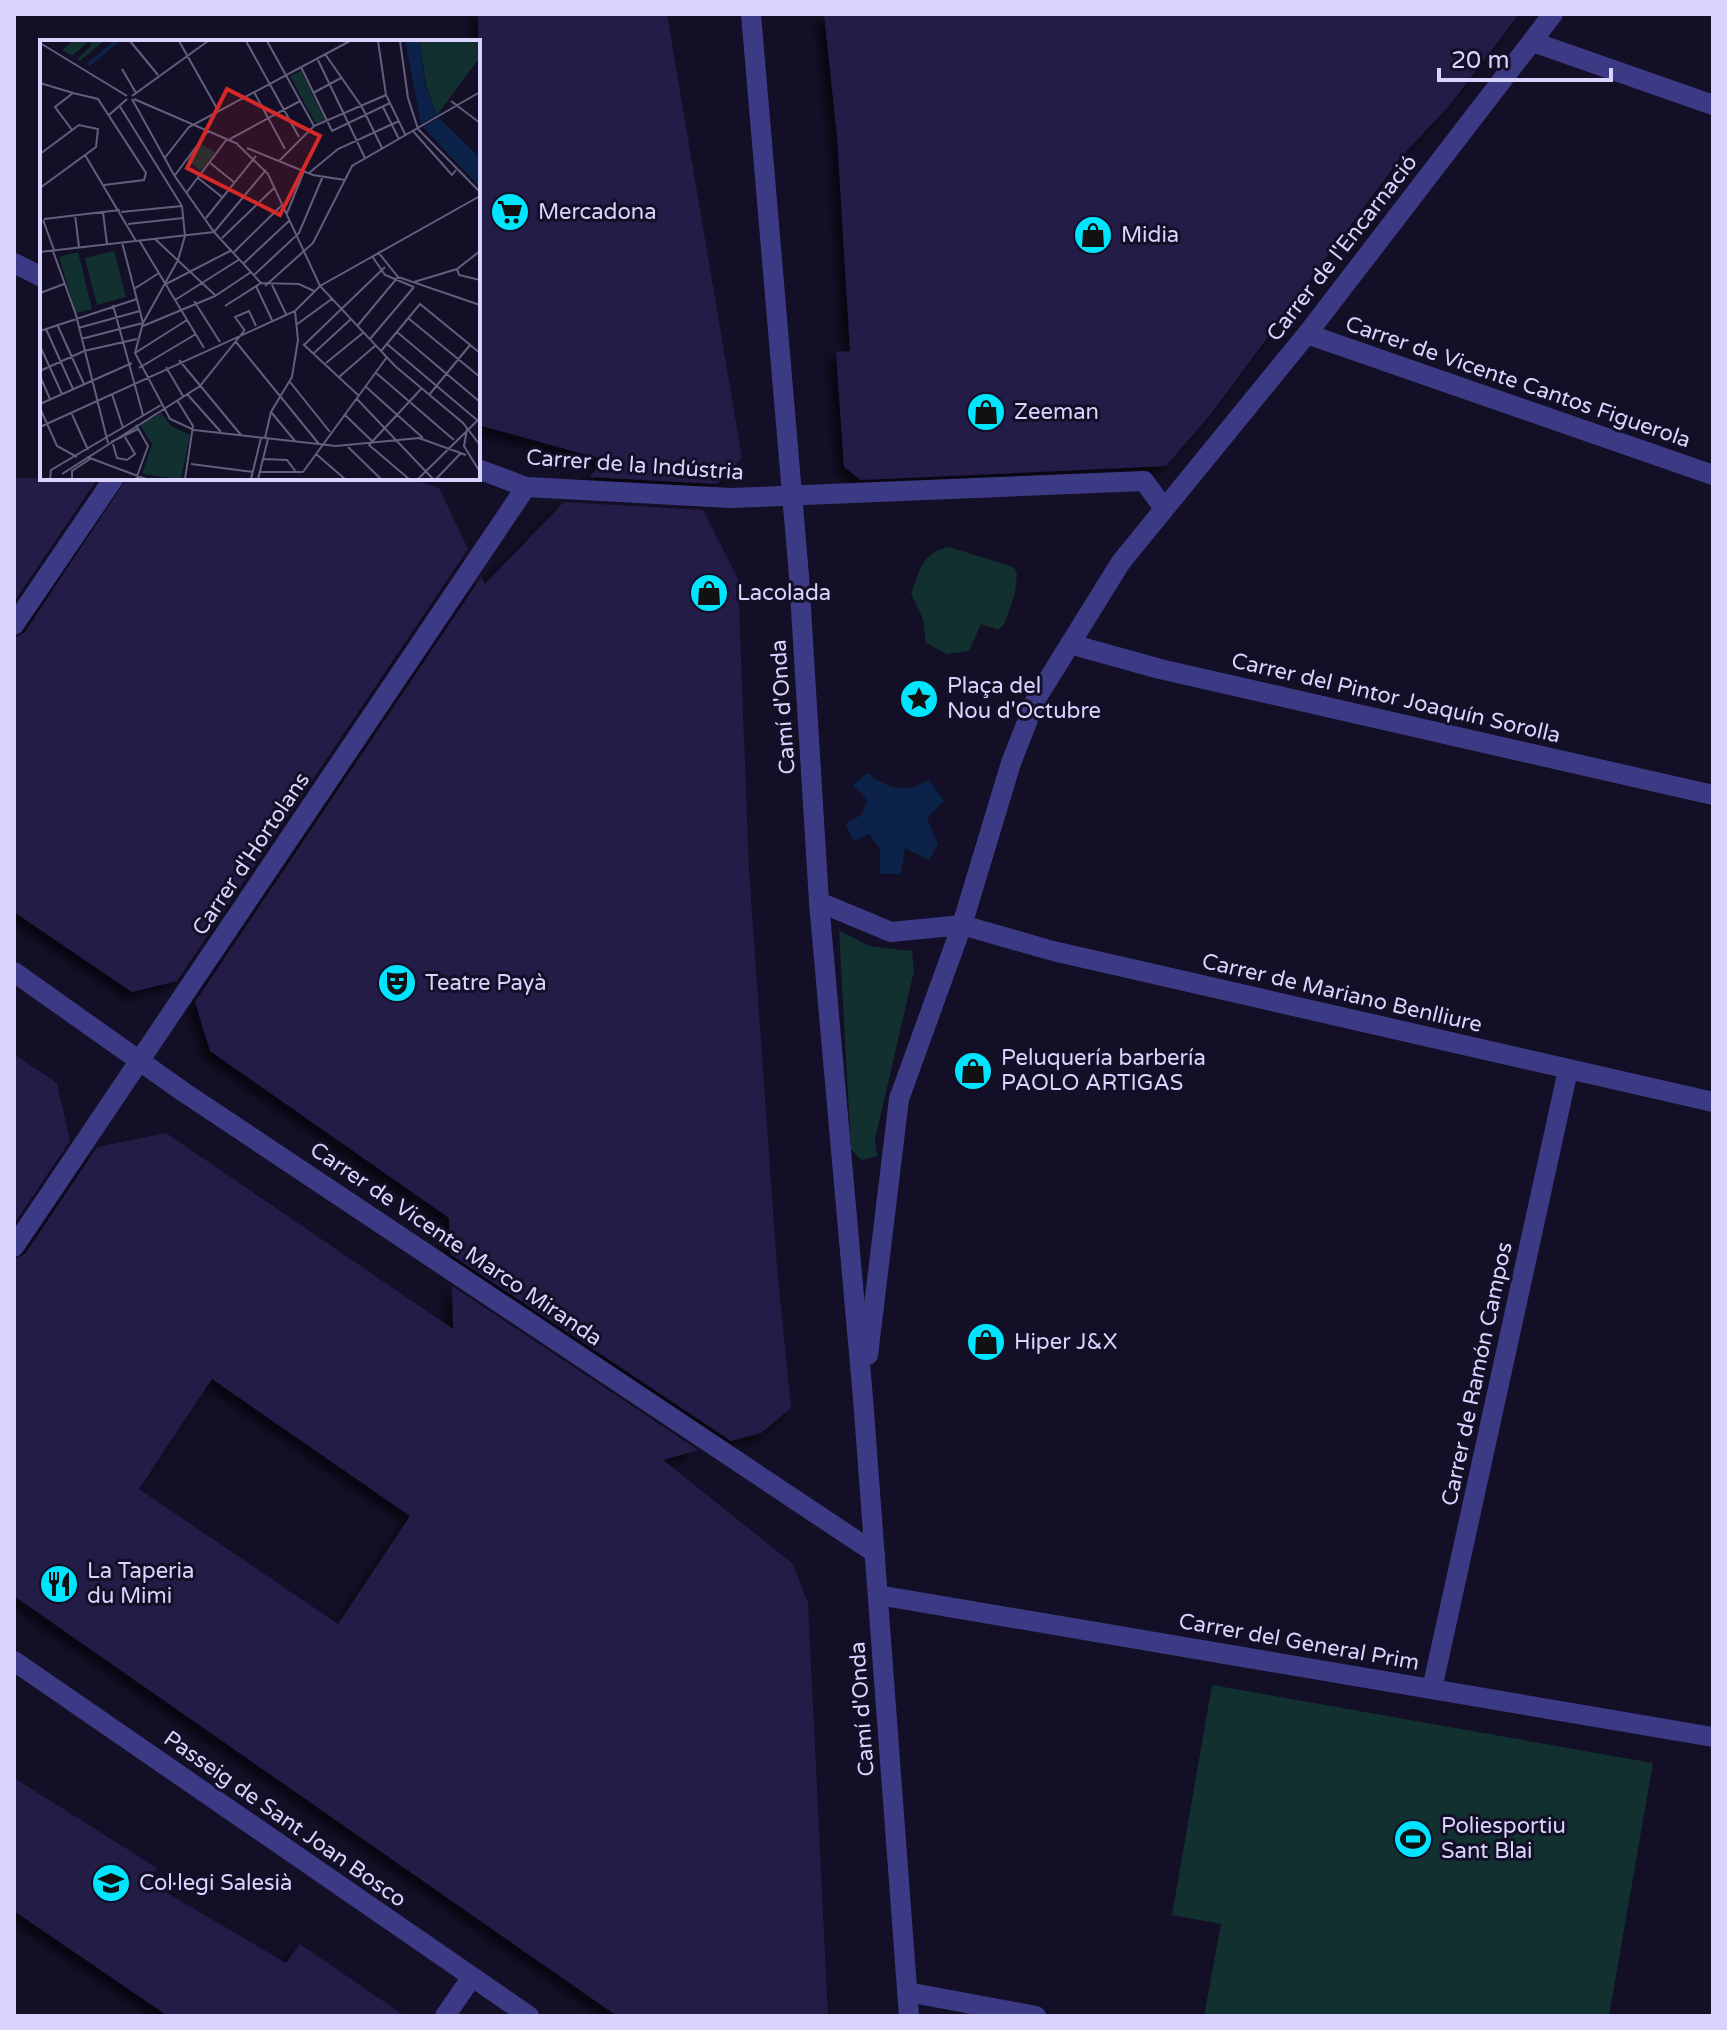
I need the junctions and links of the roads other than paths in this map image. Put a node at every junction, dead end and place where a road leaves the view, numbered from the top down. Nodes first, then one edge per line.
1 (751, 14) edge
2 (1553, 14) edge
3 (1533, 42) junction
4 (1713, 105) edge
5 (14, 263) edge
6 (40, 276) edge
7 (1307, 334) junction
8 (480, 470) edge
9 (1713, 475) edge
10 (113, 480) edge
11 (526, 487) junction
12 (790, 495) junction
13 (1163, 507) junction
14 (14, 625) edge
15 (1070, 644) junction
16 (1713, 795) edge
17 (819, 902) junction
18 (962, 925) junction
19 (14, 972) edge
20 (140, 1062) junction
21 (1568, 1070) junction
22 (1713, 1102) edge
23 (14, 1247) edge
24 (863, 1398) junction
25 (875, 1553) junction
26 (878, 1595) junction
27 (14, 1661) edge
28 (1432, 1689) junction
29 (1713, 1737) edge
30 (472, 1977) junction
31 (907, 1992) junction
32 (445, 2016) edge
33 (529, 2016) edge
34 (909, 2016) edge
35 (1036, 2016) edge

1 - 12 street, Camí d'Onda
2 - 3 street, Carrer de l'Encarnació
3 - 4 street
3 - 7 street, Carrer de l'Encarnació
5 - 6 street
7 - 9 street, Carrer de Vicente Cantos Figuerola
7 - 13 street, Carrer de l'Encarnació
8 - 11 street, Carrer de la Indústria
10 - 14 street
11 - 12 street, Carrer de la Indústria
11 - 20 street, Carrer d'Hortolans
12 - 13 street
12 - 17 street, Camí d'Onda
13 - 15 street
15 - 16 street, Carrer del Pintor Joaquín Sorolla
15 - 18 street
17 - 18 street
17 - 24 street, Camí d'Onda
18 - 21 street, Carrer de Mariano Benlliure
18 - 24 street, Camí d'Onda
19 - 20 street, Carrer de Vicente Marco Miranda
20 - 23 street, Carrer d'Hortolans
20 - 25 street, Carrer de Vicente Marco Miranda
21 - 22 street, Carrer de Mariano Benlliure
21 - 28 street, Carrer de Ramón Campos
24 - 25 street, Camí d'Onda
25 - 26 street, Camí d'Onda
26 - 28 street, Carrer del General Prim
26 - 31 street, Camí d'Onda
27 - 30 street, Passeig de Sant Joan Bosco
28 - 29 street, Carrer del General Prim
30 - 32 street
30 - 33 street, Passeig de Sant Joan Bosco
31 - 34 street, Camí d'Onda
31 - 35 street

